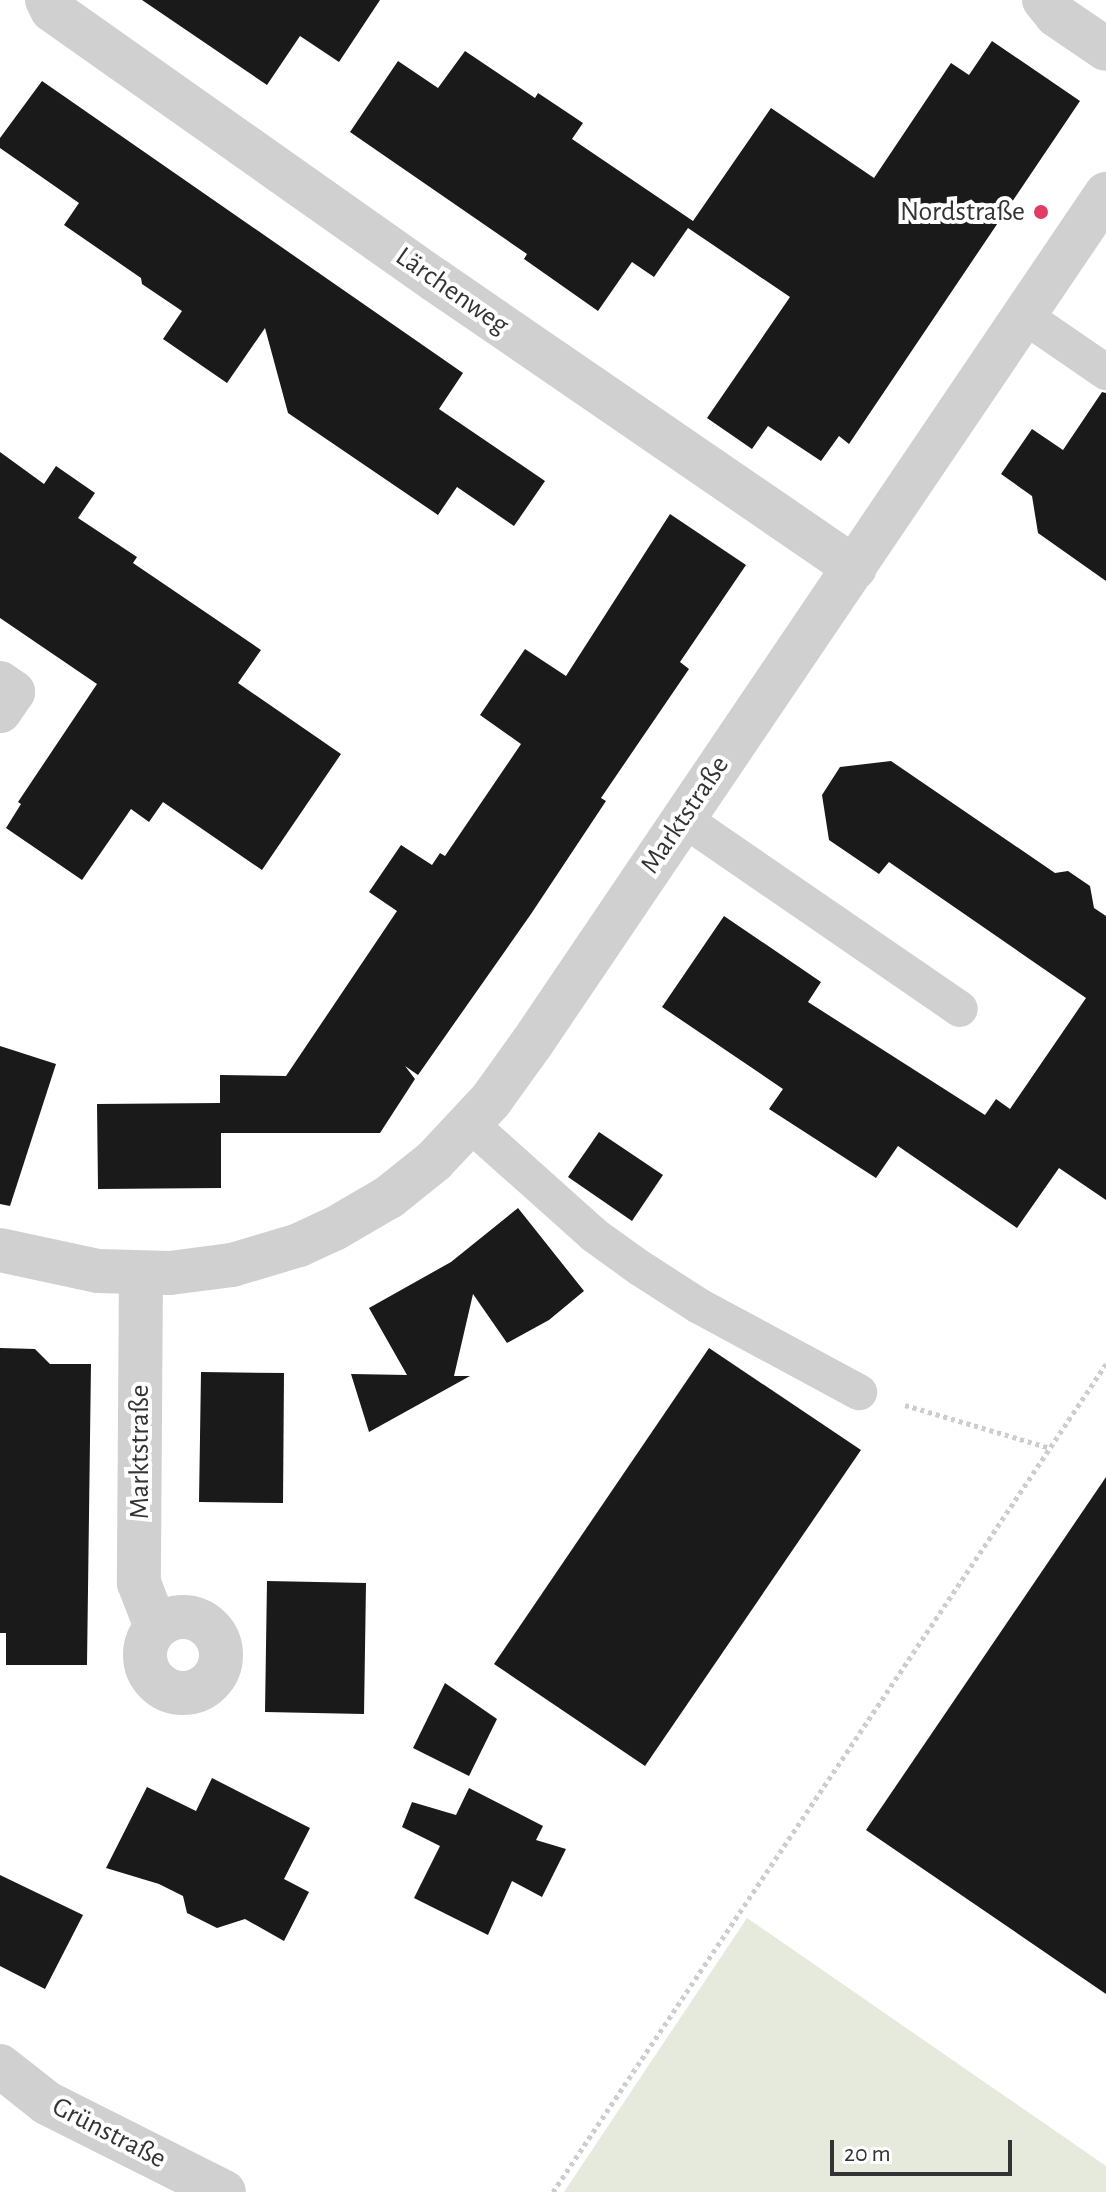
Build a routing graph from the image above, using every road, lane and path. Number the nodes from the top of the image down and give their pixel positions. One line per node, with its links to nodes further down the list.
1 (1044, 0): 3 (street)
2 (52, 3): 7 (street, Lärchenweg)
3 (1106, 49)
4 (1106, 194): 5 (street, Marktstraße)
5 (1023, 315): 6 (lane); 7 (street, Marktstraße)
6 (1106, 372)
7 (855, 568): 10 (street, Marktstraße)
8 (0, 683): 9 (street)
9 (0, 711)
10 (682, 818): 11 (lane); 12 (street, Marktstraße)
11 (960, 1009)
12 (470, 1124): 14 (street, Marktstraße); 16 (lane)
13 (0, 1250): 14 (street, Marktstraße)
14 (141, 1273): 18 (street, Marktstraße)
15 (1106, 1364): 17 (path)
16 (859, 1392): 17 (path)
17 (1050, 1448): 21 (path)
18 (156, 1627)
19 (0, 2066): 20 (street, Grünstraße)
20 (224, 2192)
21 (553, 2192)

